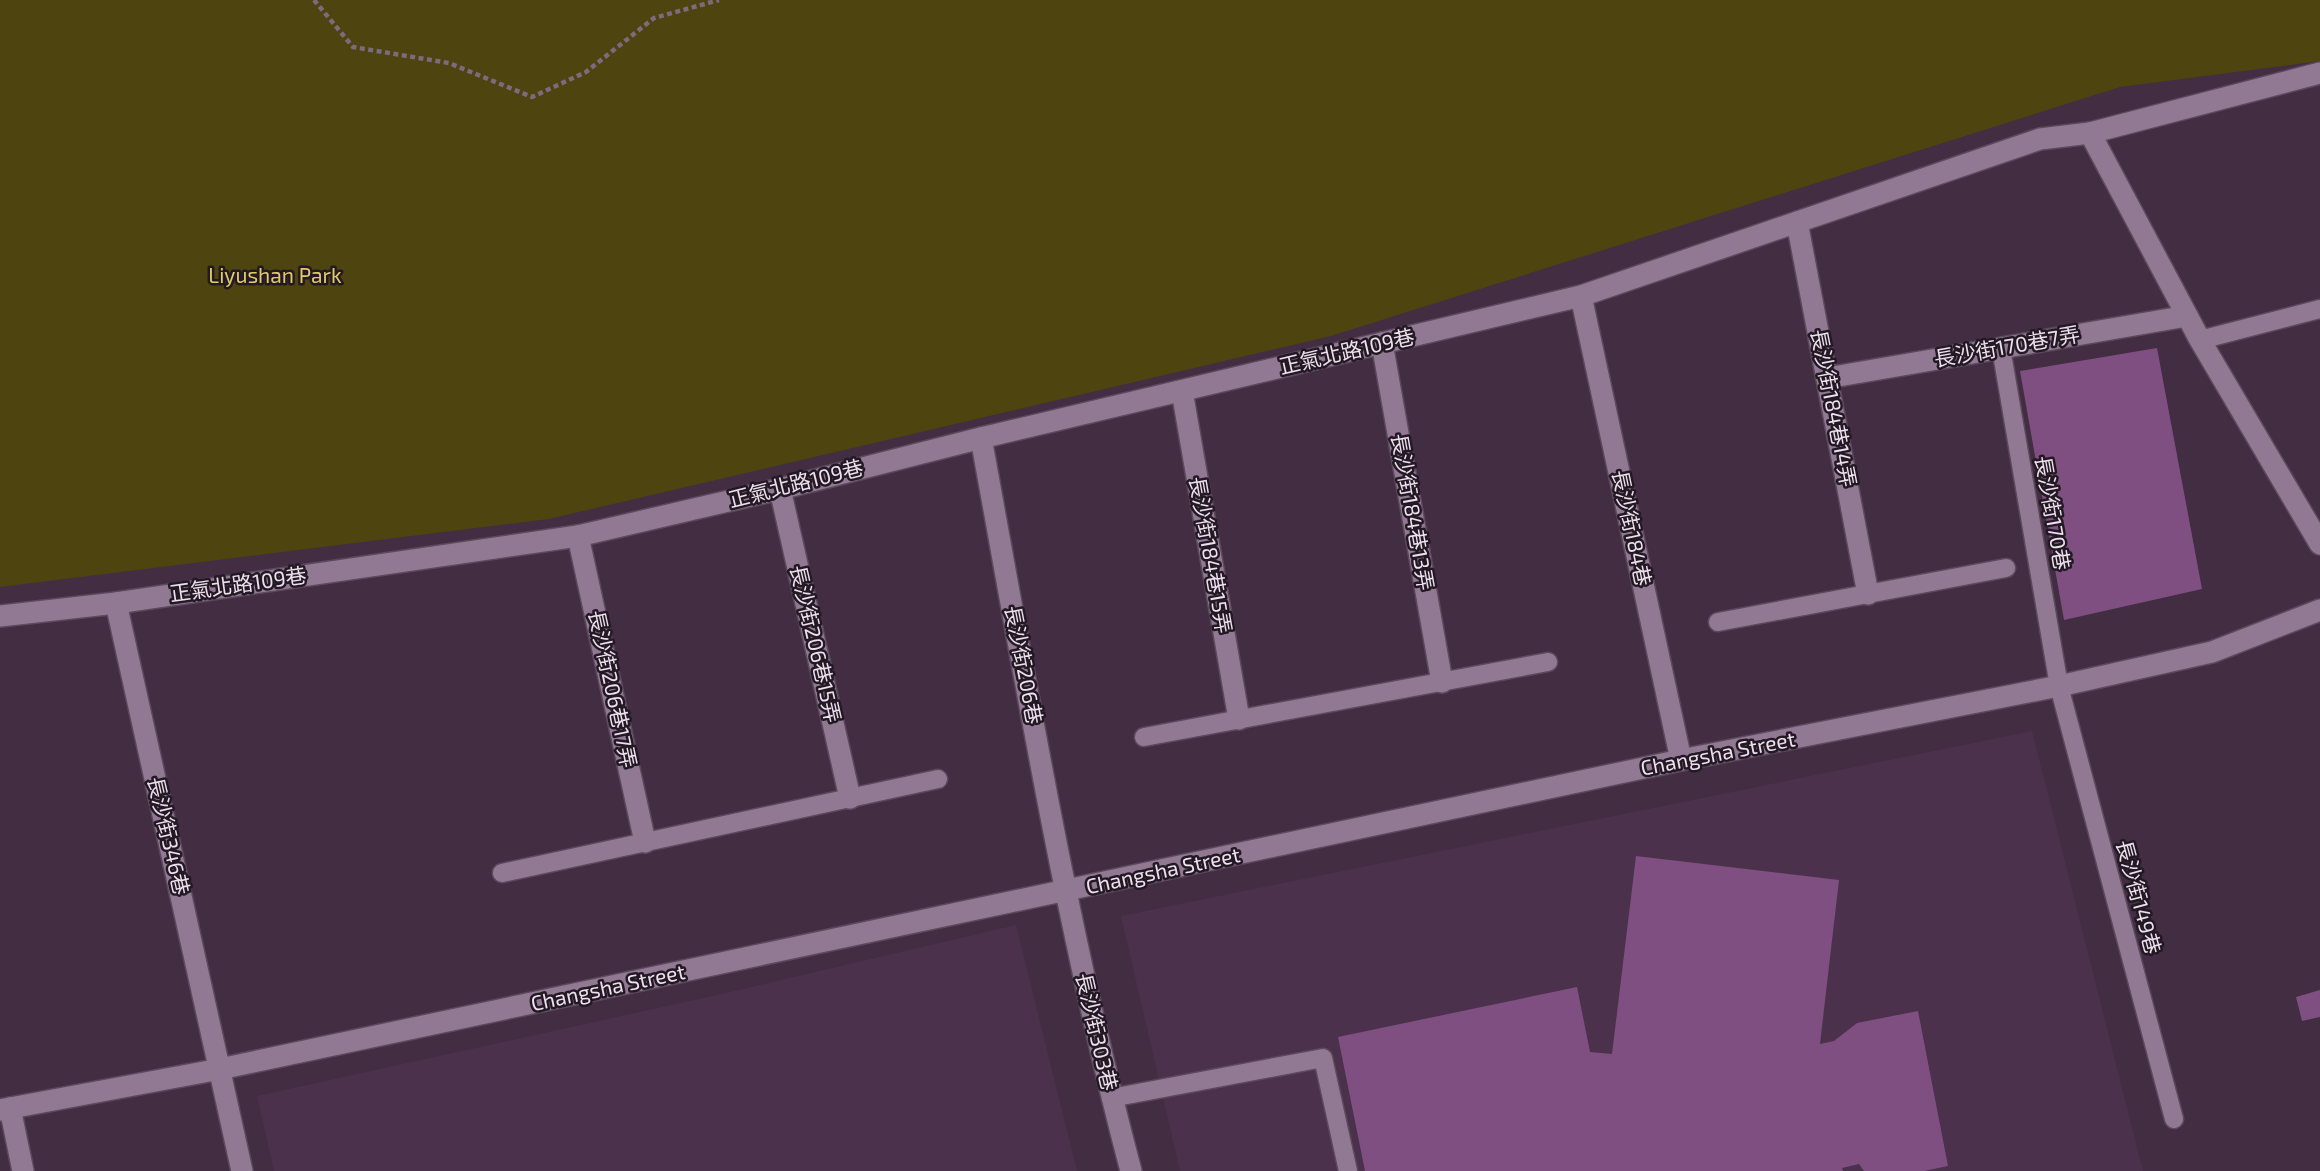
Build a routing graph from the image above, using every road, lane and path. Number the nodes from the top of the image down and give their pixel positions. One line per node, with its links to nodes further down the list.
1 (314, 0): 2 (path)
2 (719, 0)
3 (2320, 73): 4 (street, 正氣北路109巷)
4 (2091, 132): 5 (street, 正氣北路109巷); 8 (street)
5 (1797, 222): 6 (street, 正氣北路109巷); 12 (street, 長沙街184巷14弄)
6 (1581, 296): 10 (street, 正氣北路109巷); 29 (street, 長沙街184巷)
7 (2320, 309): 9 (lane)
8 (2187, 316): 9 (street); 11 (street, 長沙街170巷7弄)
9 (2200, 340): 17 (street)
10 (1382, 343): 13 (street, 正氣北路109巷); 25 (street, 長沙街184巷13弄)
11 (2001, 348): 12 (street, 長沙街170巷7弄); 26 (lane, 長沙街170巷)
12 (1827, 378): 19 (street, 長沙街184巷14弄)
13 (1182, 391): 14 (street, 正氣北路109巷); 27 (street, 長沙街184巷15弄)
14 (981, 438): 15 (street, 正氣北路109巷); 34 (street, 長沙街206巷)
15 (780, 489): 16 (street, 正氣北路109巷); 31 (street, 長沙街206巷15弄)
16 (578, 536): 20 (street, 正氣北路109巷); 32 (street, 長沙街206巷17弄)
17 (2320, 544)
18 (2006, 568): 19 (lane)
19 (1868, 594): 23 (lane)
20 (117, 603): 22 (street, 正氣北路109巷); 35 (street, 長沙街346巷)
21 (2320, 610): 26 (street, Changsha Street)
22 (0, 616)
23 (1718, 622)
24 (1548, 662): 25 (lane)
25 (1442, 682): 27 (lane)
26 (2059, 686): 29 (street, Changsha Street); 38 (lane, 長沙街149巷)
27 (1239, 719): 28 (lane)
28 (1144, 737)
29 (1681, 760): 34 (street, Changsha Street)
30 (939, 779): 31 (lane)
31 (850, 799): 32 (lane)
32 (645, 842): 33 (lane)
33 (502, 873)
34 (1065, 892): 35 (street, Changsha Street); 36 (street, 長沙街303巷)
35 (220, 1069): 37 (street, Changsha Street); 40 (street, 長沙街346巷)
36 (1111, 1098): 41 (street, 長沙街303巷); 42 (lane)
37 (5, 1109): 39 (street)
38 (2174, 1119)
39 (23, 1171)
40 (242, 1171)
41 (1130, 1171)
42 (1348, 1171)

